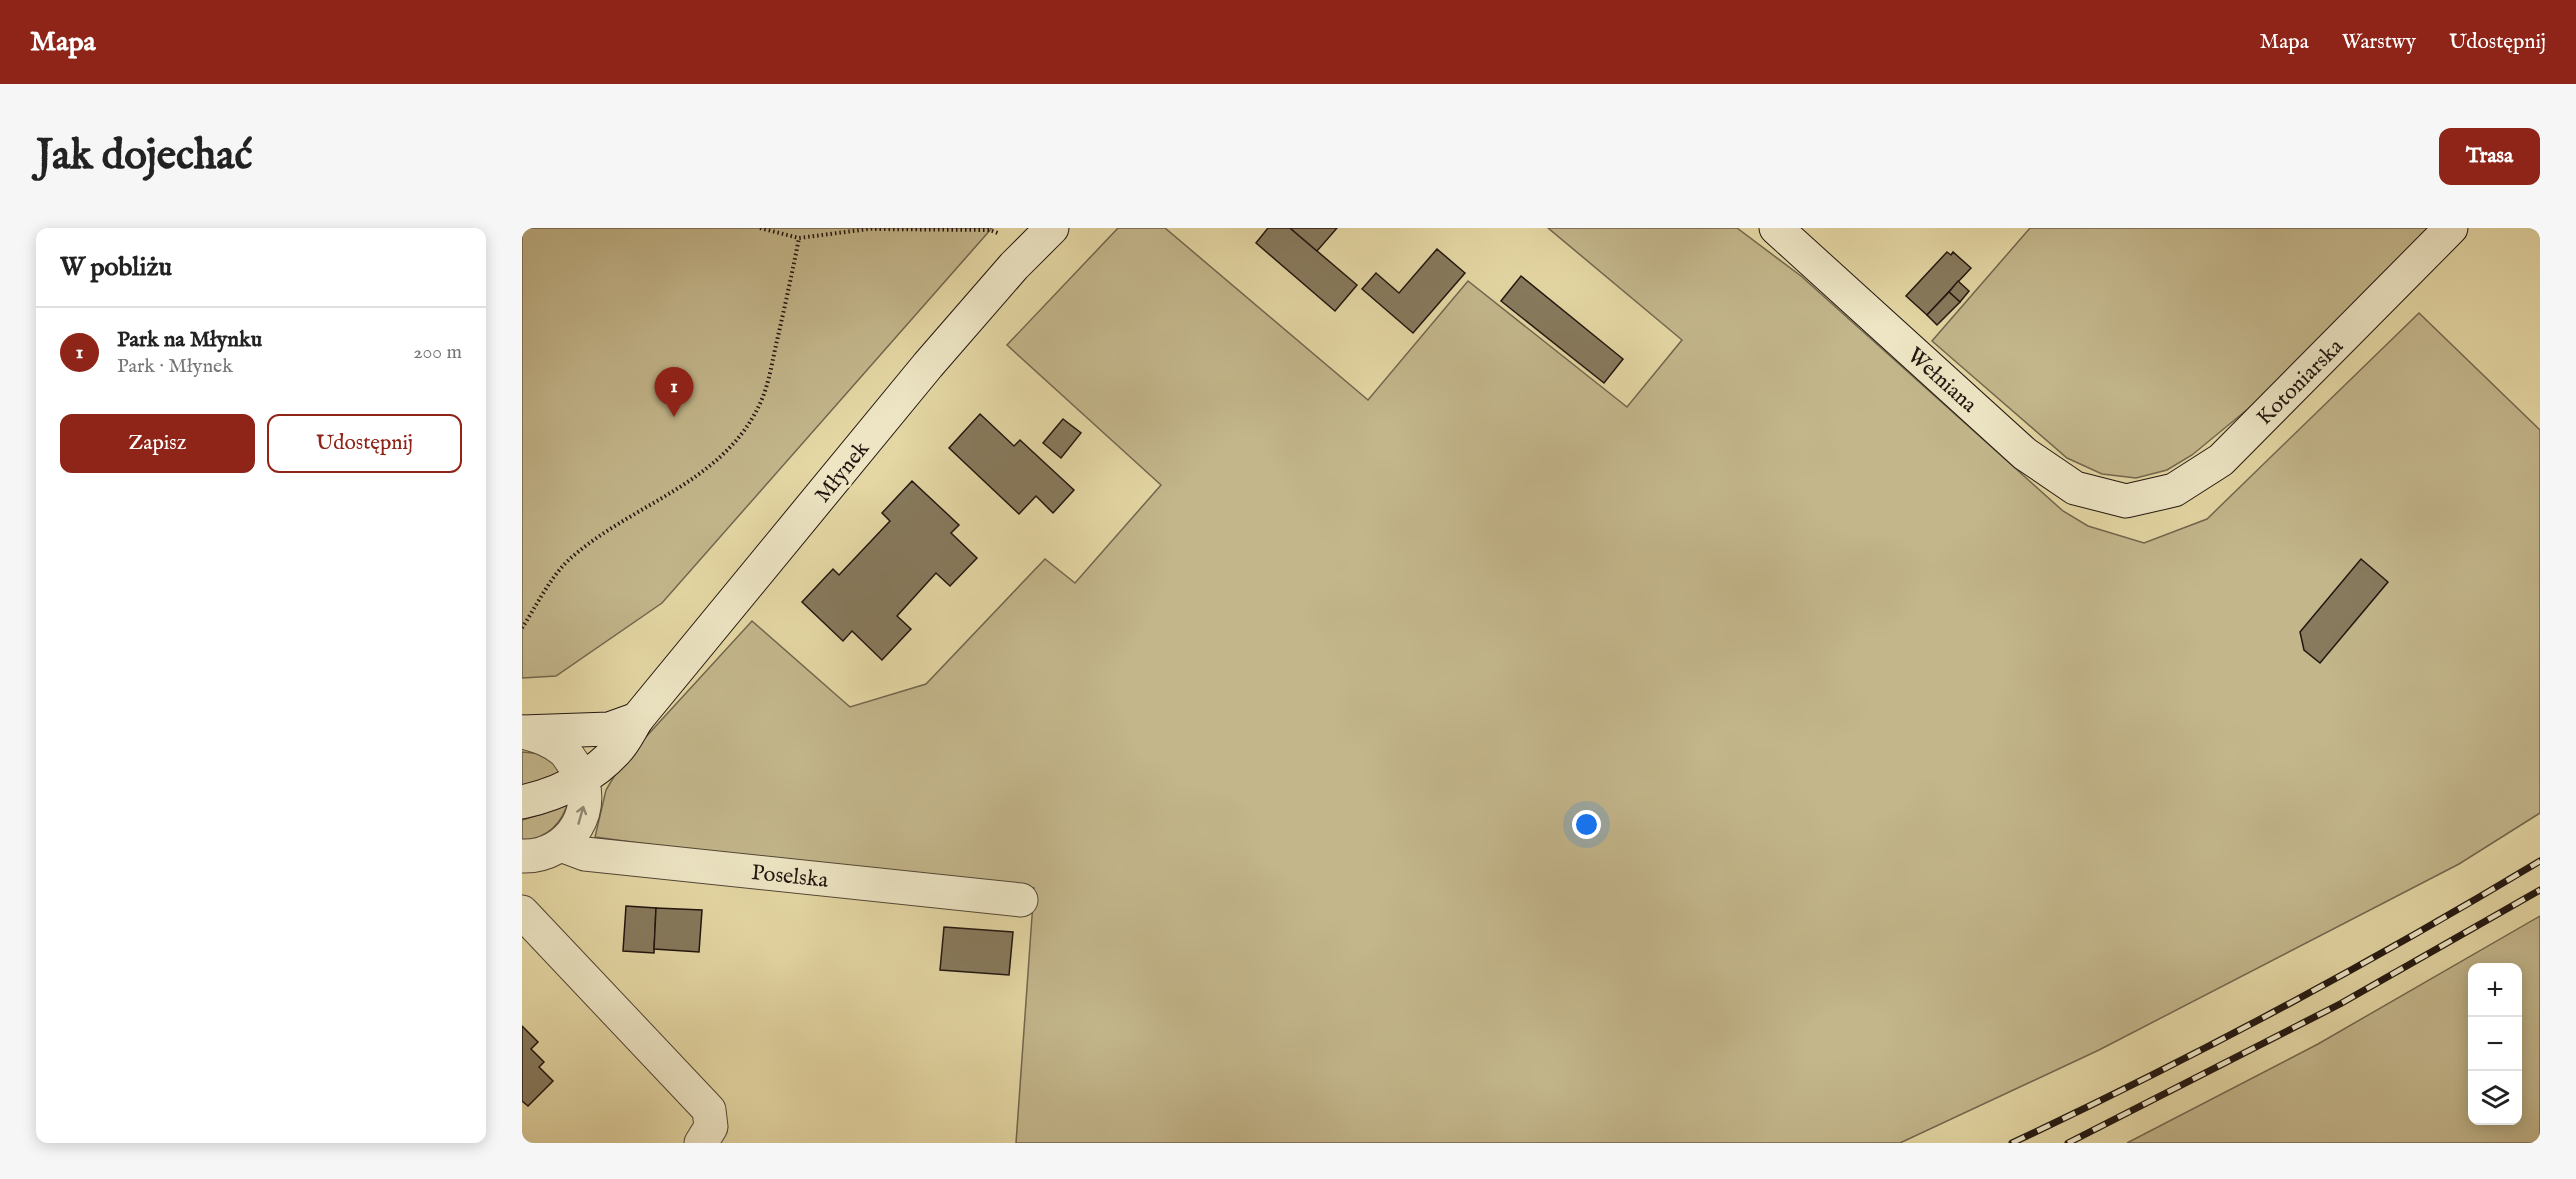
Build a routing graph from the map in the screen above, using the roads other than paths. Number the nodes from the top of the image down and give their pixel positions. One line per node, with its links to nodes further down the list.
1 (1776, 228): 4 (street, Wełniana)
2 (2451, 228): 4 (street, Kotoniarska)
3 (1042, 238): 5 (street, Młynek)
4 (2126, 501)
5 (637, 719): 6 (street); 7 (street, Młynek)
6 (522, 732): 7 (street)
7 (583, 779): 8 (street, Młynek); 9 (street, one-way to 7)
8 (522, 802)
9 (561, 845): 10 (street); 11 (street, Poselska)
10 (522, 856)
11 (1021, 900)
12 (522, 912): 13 (street)
13 (701, 1143)

